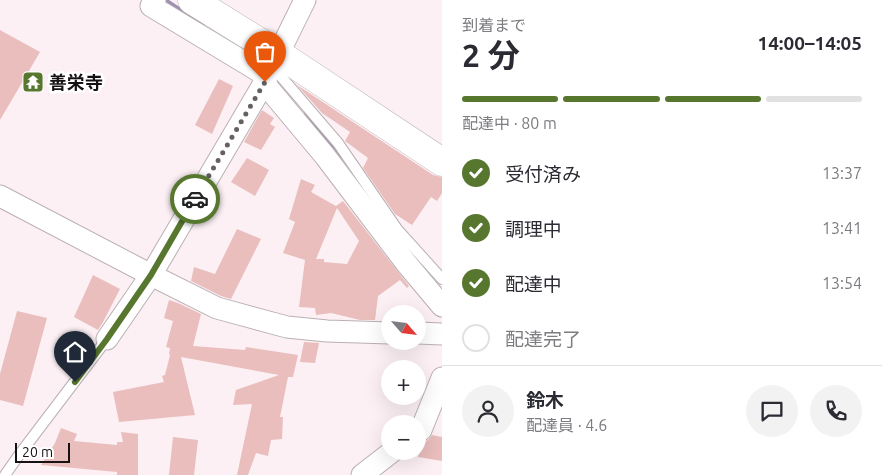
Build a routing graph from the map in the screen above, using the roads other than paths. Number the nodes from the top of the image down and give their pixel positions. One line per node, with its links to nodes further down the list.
1 (155, 0): 4 (street)
2 (192, 0): 4 (main road)
3 (305, 0): 4 (street)
4 (270, 70): 5 (main road); 7 (street); 8 (lane); 9 (street)
5 (442, 162)
6 (0, 196): 7 (street)
7 (151, 275): 10 (street); 13 (street)
8 (442, 279)
9 (442, 306)
10 (381, 333)
11 (426, 333): 12 (street)
12 (442, 334)
13 (107, 339): 17 (lane)
14 (442, 378): 15 (street)
15 (426, 416)
16 (381, 460): 18 (street)
17 (5, 475)
18 (362, 475)

